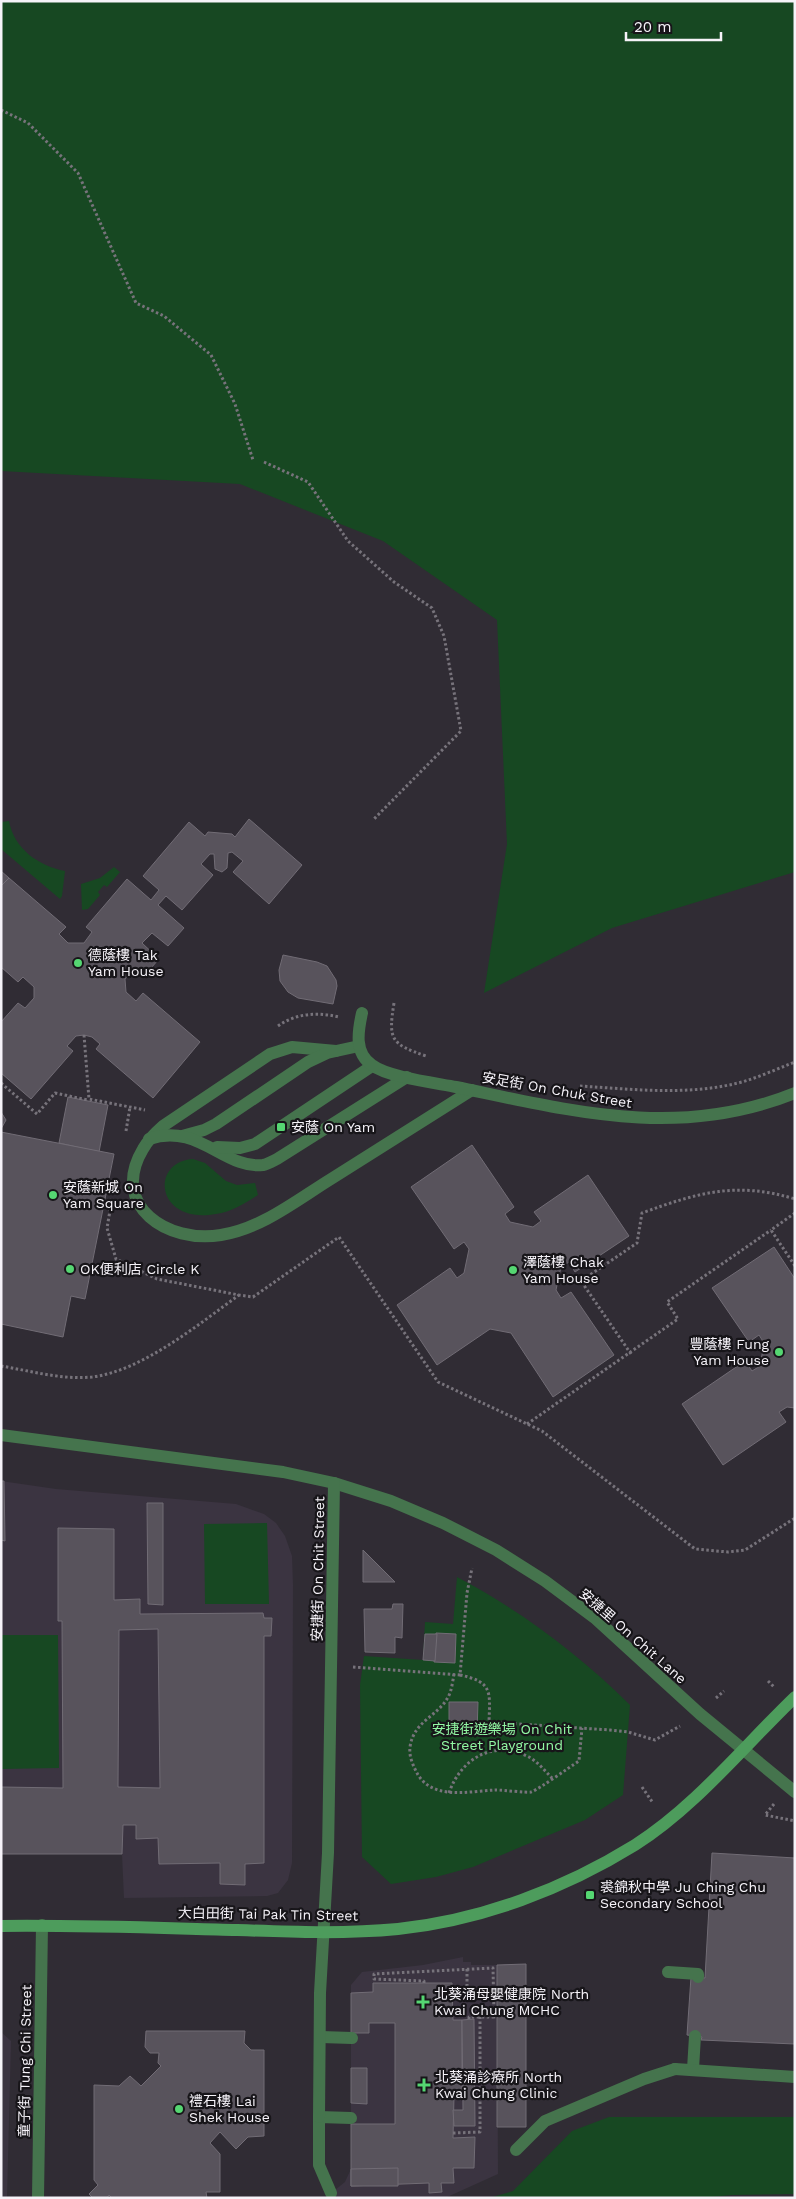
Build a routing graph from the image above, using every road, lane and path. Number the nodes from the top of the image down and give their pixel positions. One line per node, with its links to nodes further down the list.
1 (1, 110): 2 (path)
2 (253, 460)
3 (264, 462): 4 (path)
4 (374, 819)
5 (394, 1003): 8 (path)
6 (361, 1017): 7 (path); 8 (path); 10 (street)
7 (274, 1028)
8 (390, 1028): 12 (path)
9 (84, 1036): 20 (path)
10 (359, 1046): 11 (street); 14 (street)
11 (336, 1051): 24 (street); 25 (street)
12 (436, 1058)
13 (795, 1062): 17 (path)
14 (372, 1066): 15 (street, 安足街 On Chuk Street); 26 (street)
15 (407, 1077): 18 (street, 安足街 On Chuk Street); 26 (street)
16 (1, 1083): 20 (path)
17 (577, 1086)
18 (472, 1090): 19 (street, 安足街 On Chuk Street); 25 (street)
19 (795, 1093)
20 (89, 1100): 21 (path)
21 (130, 1108): 22 (path); 23 (path)
22 (151, 1110)
23 (125, 1135)
24 (177, 1136): 25 (street); 26 (street)
25 (149, 1139)
26 (204, 1144)
27 (114, 1191): 32 (path)
28 (795, 1199): 33 (path)
29 (795, 1213): 30 (path)
30 (771, 1230): 31 (path); 33 (path)
31 (795, 1266)
32 (239, 1295): 34 (path); 35 (path)
33 (631, 1354): 35 (path)
34 (1, 1366)
35 (528, 1424): 38 (path)
36 (1, 1435): 37 (street, 安捷街 On Chit Street)
37 (334, 1483): 46 (street, 安捷里 On Chit Lane); 54 (street, 安捷街 On Chit Street)
38 (795, 1518)
39 (472, 1568): 42 (path)
40 (352, 1667): 41 (path)
41 (454, 1674): 42 (path); 49 (path)
42 (460, 1675): 44 (path)
43 (795, 1697): 46 (street, 大白田街 Tai Pak Tin Street)
44 (582, 1728): 45 (path); 47 (path)
45 (655, 1740)
46 (742, 1748): 48 (street); 54 (street, 大白田街 Tai Pak Tin Street)
47 (552, 1778): 49 (path); 49 (path)
48 (795, 1792)
49 (449, 1793)
50 (765, 1815): 51 (path)
51 (795, 1821)
52 (1, 1926): 53 (street, 大白田街 Tai Pak Tin Street)
53 (42, 1926): 54 (street, 大白田街 Tai Pak Tin Street); 72 (street, 童子街 Tung Chi Street)
54 (323, 1932): 63 (street, 安捷街 On Chit Street)
55 (467, 1969): 58 (path); 59 (path); 60 (path)
56 (668, 1972): 57 (street)
57 (698, 1977)
58 (424, 1983)
59 (467, 1994)
60 (480, 2017): 61 (path); 69 (path)
61 (469, 2019)
62 (695, 2036): 65 (street)
63 (320, 2037): 64 (street); 67 (street, 安捷街 On Chit Street)
64 (352, 2038)
65 (693, 2069): 66 (street); 70 (street)
66 (795, 2077)
67 (319, 2117): 68 (street); 71 (street, 安捷街 On Chit Street)
68 (351, 2118)
69 (453, 2133)
70 (516, 2150)
71 (331, 2193)
72 (38, 2198)

